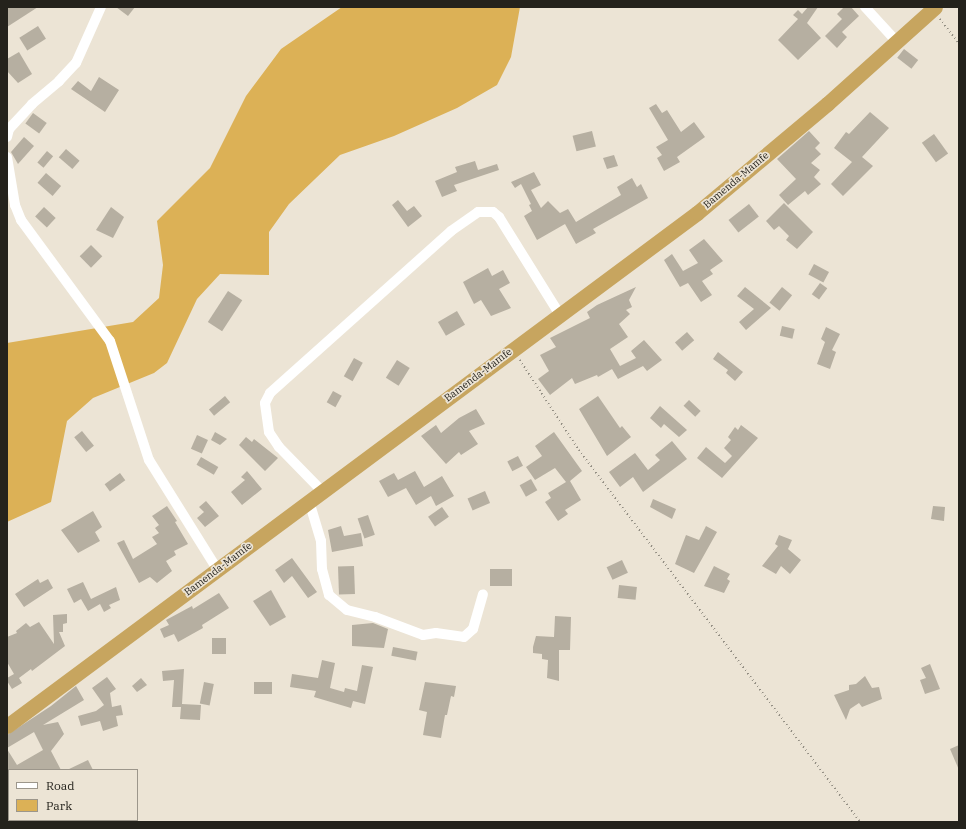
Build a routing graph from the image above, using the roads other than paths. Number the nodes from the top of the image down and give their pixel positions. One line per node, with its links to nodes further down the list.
1 (101, 7): 5 (street)
2 (865, 7): 4 (street)
3 (933, 8): 4 (highway, Bamenda-Mamfe)
4 (896, 41): 8 (highway, Bamenda-Mamfe)
5 (7, 137)
6 (7, 157): 7 (street)
7 (11, 207): 11 (street)
8 (560, 315): 9 (highway, Bamenda-Mamfe); 9 (street)
9 (322, 491): 10 (highway, Bamenda-Mamfe)
10 (309, 501): 11 (highway, Bamenda-Mamfe); 12 (street)
11 (217, 569): 13 (highway, Bamenda-Mamfe)
12 (483, 594)
13 (7, 726)

